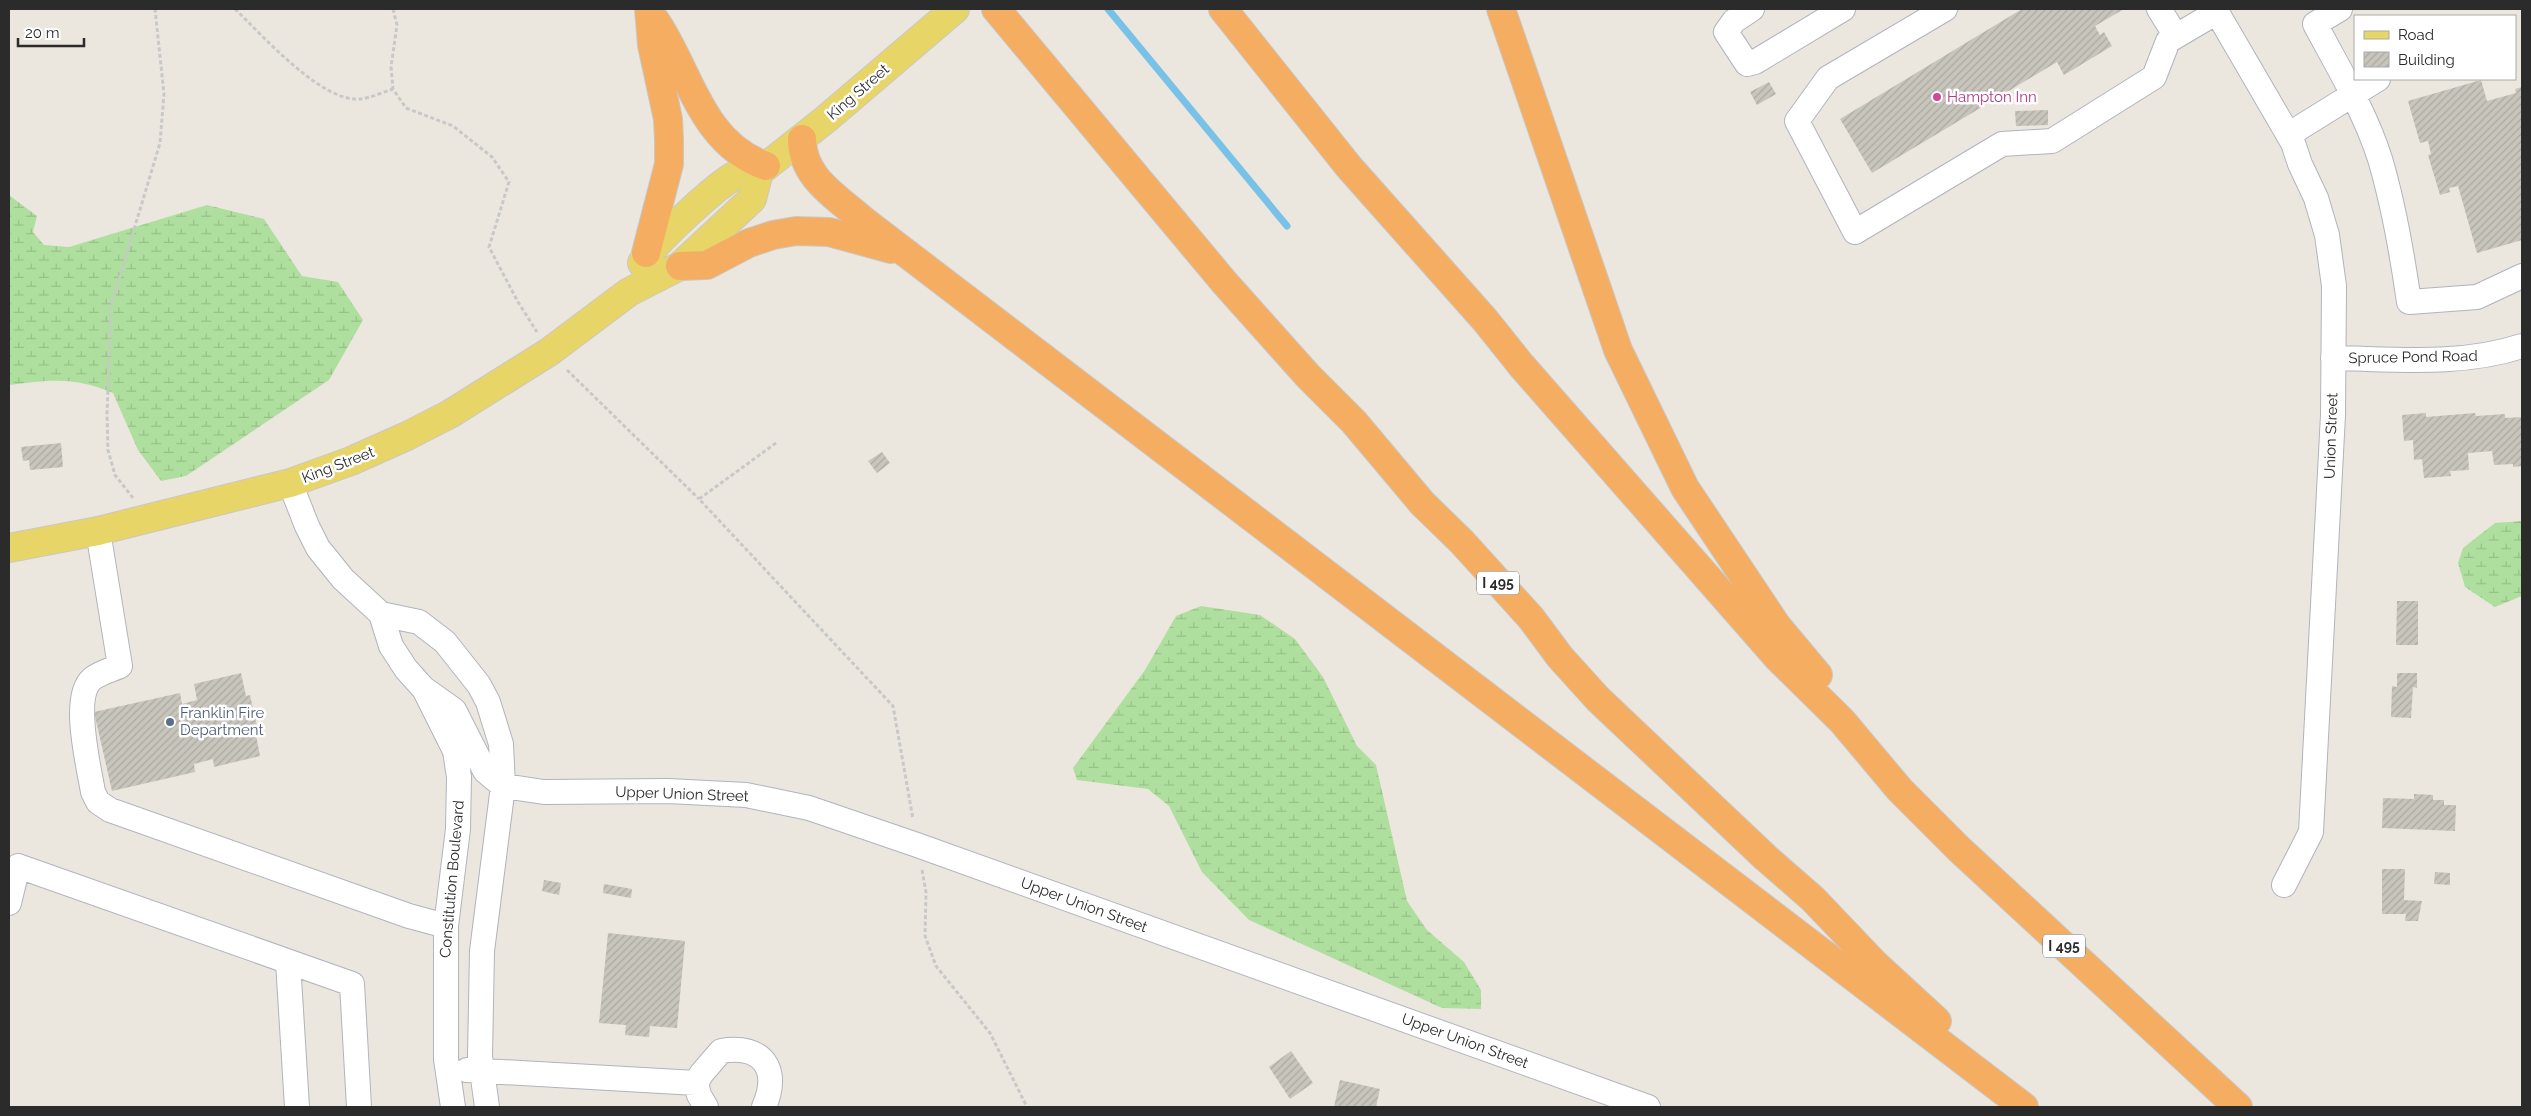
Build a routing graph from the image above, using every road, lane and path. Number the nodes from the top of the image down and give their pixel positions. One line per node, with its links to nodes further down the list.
1 (155, 9): 33 (path)
2 (235, 9): 17 (path)
3 (394, 9): 17 (path)
4 (956, 9): 20 (main road, King Street)
5 (1223, 9): 40 (highway, I 495)
6 (1501, 9): 40 (highway)
7 (1752, 9): 8 (street)
8 (1843, 9)
9 (1946, 9): 15 (street)
10 (2159, 9): 15 (street)
11 (2340, 9): 18 (street)
12 (649, 11): 21 (highway); 22 (highway)
13 (2216, 11): 15 (street); 19 (street, Union Street)
14 (1001, 15): 57 (highway, I 495)
15 (2176, 36)
16 (2376, 80): 18 (street)
17 (393, 89): 28 (path)
18 (2353, 94): 19 (street); 25 (street)
19 (2288, 135): 29 (street, Union Street)
20 (802, 138): 21 (main road, King Street); 23 (highway)
21 (763, 169): 22 (main road, King Street); 24 (main road, King Street)
22 (646, 253): 26 (main road, King Street)
23 (907, 254): 24 (highway); 56 (highway)
24 (680, 266): 26 (main road, King Street)
25 (2522, 276)
26 (629, 292): 28 (main road, King Street)
27 (2522, 346): 29 (street, Spruce Pond Road)
28 (549, 352): 31 (main road, King Street); 32 (path)
29 (2333, 358): 41 (street, Union Street)
30 (776, 443): 32 (path)
31 (290, 483): 33 (main road, King Street); 36 (street)
32 (699, 499): 39 (path)
33 (149, 519): 34 (main road, King Street)
34 (98, 531): 35 (main road, King Street); 43 (street)
35 (9, 548)
36 (380, 614): 37 (street); 38 (street)
37 (423, 688): 38 (street); 43 (street, Constitution Boulevard)
38 (503, 786): 39 (street, Upper Union Street); 45 (street)
39 (917, 845): 54 (path); 55 (street, Upper Union Street)
40 (1959, 849): 58 (highway, I 495)
41 (2284, 885)
42 (9, 903): 44 (street)
43 (446, 926): 46 (street, Constitution Boulevard)
44 (288, 962): 48 (street); 49 (street)
45 (481, 1070): 46 (street); 47 (street); 51 (street)
46 (448, 1071): 50 (street, Constitution Boulevard)
47 (696, 1083): 52 (street); 53 (street)
48 (296, 1107)
49 (359, 1107)
50 (453, 1107)
51 (488, 1107)
52 (706, 1107)
53 (764, 1107)
54 (1027, 1107)
55 (1648, 1107)
56 (2024, 1107)
57 (2030, 1107)
58 (2238, 1107)

